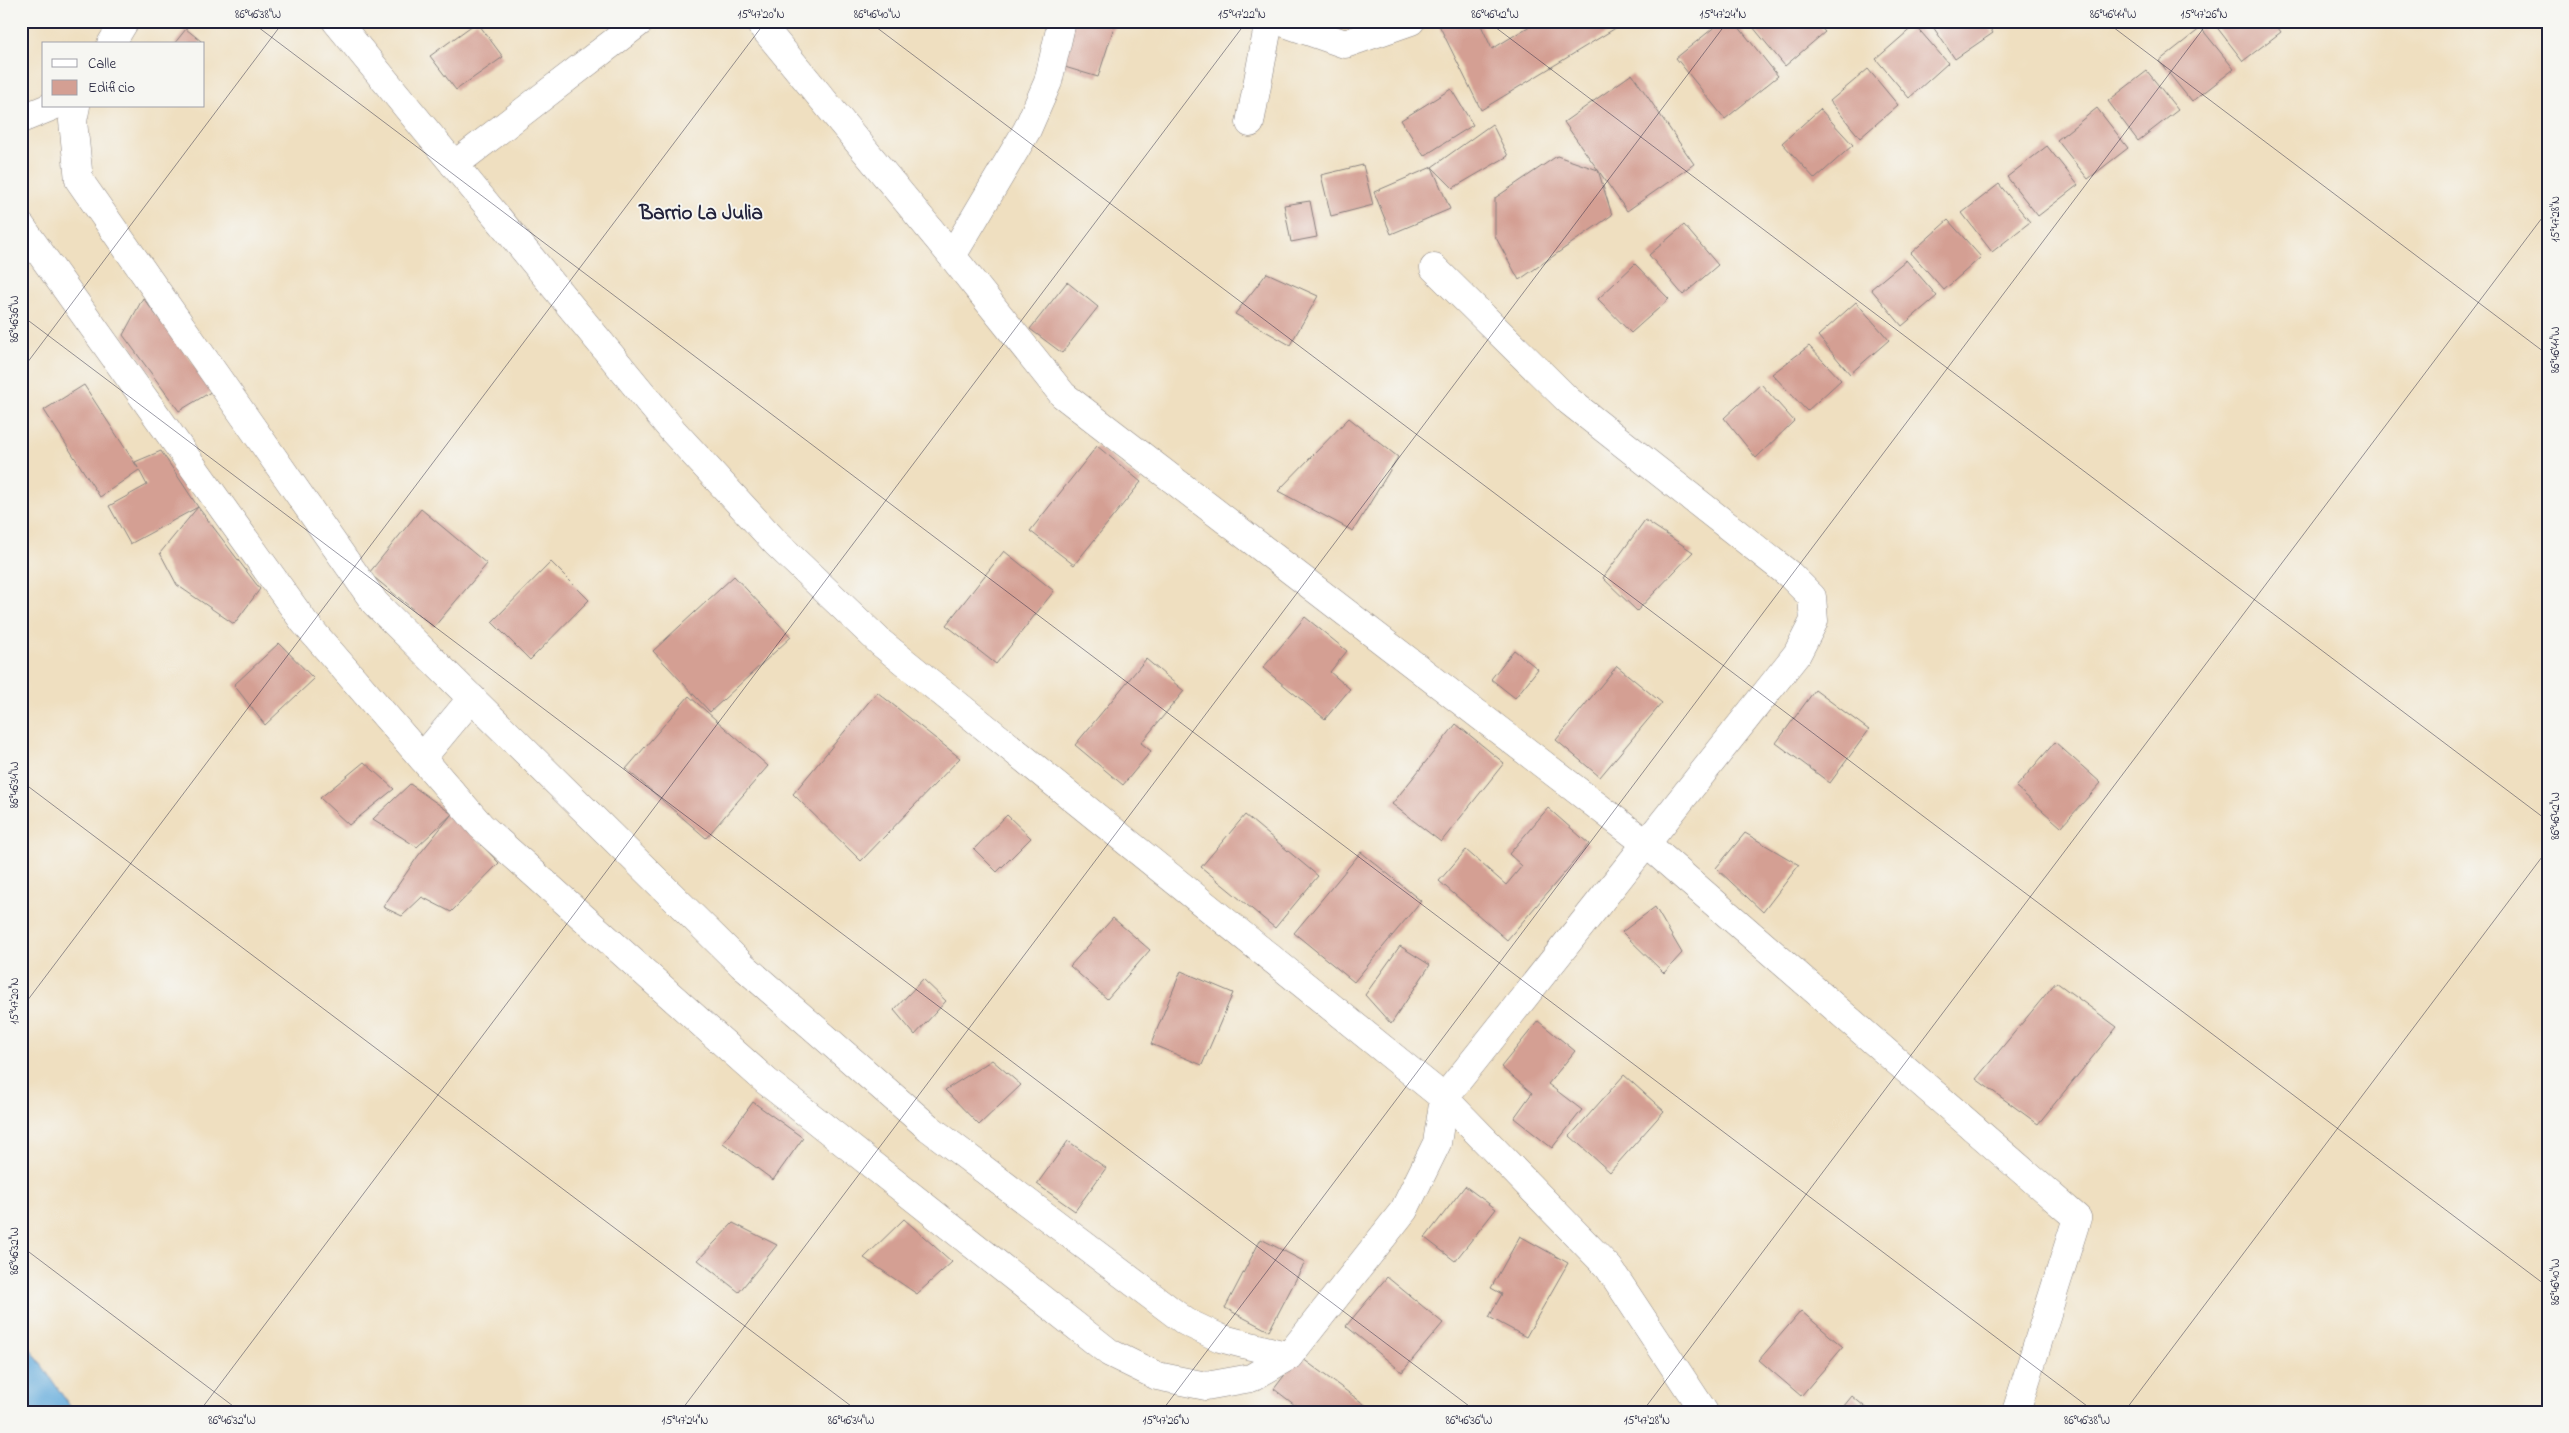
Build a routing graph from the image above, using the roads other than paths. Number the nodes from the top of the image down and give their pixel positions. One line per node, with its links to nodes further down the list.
1 (125, 21): 9 (street)
2 (336, 21): 14 (street)
3 (641, 21): 14 (street)
4 (758, 21): 16 (street)
5 (1062, 21): 16 (street)
6 (1269, 21): 13 (street)
7 (1279, 21): 8 (street)
8 (1411, 21)
9 (112, 42)
10 (48, 108): 12 (street)
11 (76, 108): 18 (street)
12 (21, 119)
13 (1250, 123)
14 (454, 165): 21 (street)
15 (21, 226): 19 (street)
16 (952, 256): 20 (street)
17 (1434, 268): 20 (street)
18 (472, 698): 19 (street); 22 (street)
19 (422, 758): 22 (street)
20 (1648, 845): 21 (street); 24 (street)
21 (1444, 1098): 22 (street); 23 (street)
22 (1289, 1356)
23 (1704, 1412)
24 (2016, 1412)

